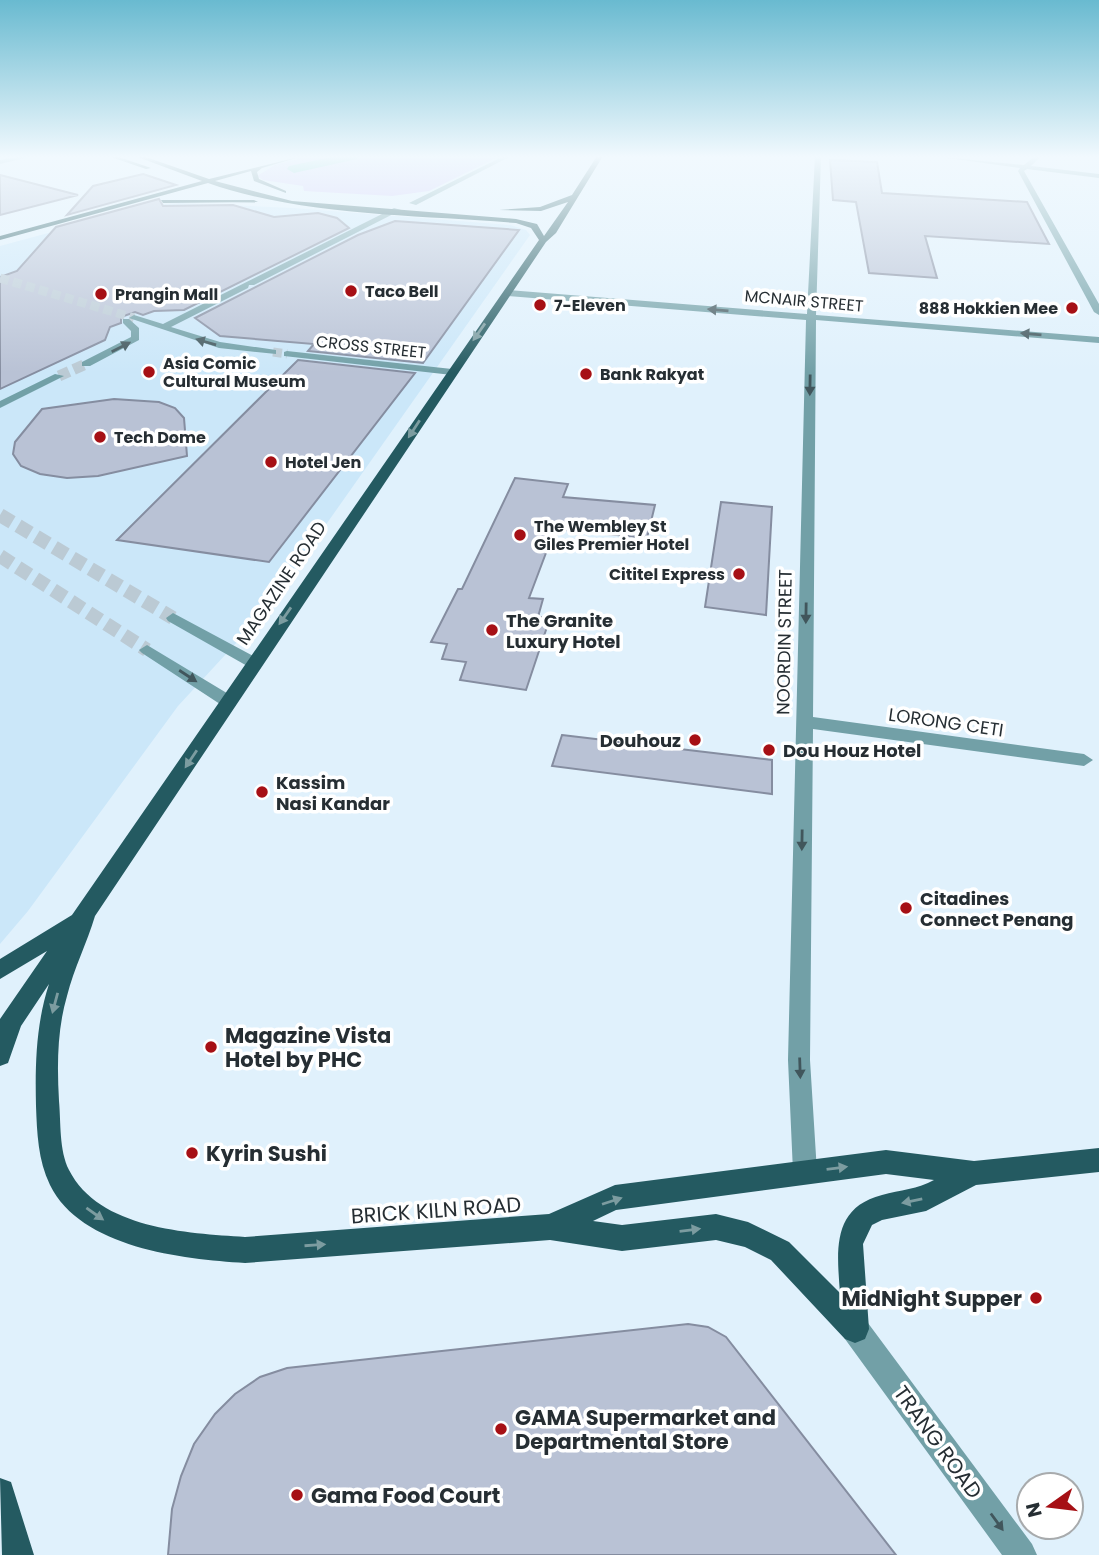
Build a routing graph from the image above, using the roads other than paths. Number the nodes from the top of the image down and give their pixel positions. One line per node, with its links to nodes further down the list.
1 (35, 229): 7 (main road)
2 (360, 229): 12 (street)
3 (536, 229): 8 (main road)
4 (555, 229): 8 (main road, MAGAZINE ROAD)
5 (815, 229): 11 (street, NOORDIN STREET)
6 (1053, 229): 10 (street)
7 (0, 238)
8 (543, 240): 9 (main road, MAGAZINE ROAD)
9 (507, 293): 11 (street, MCNAIR STREET, one-way to 9); 17 (main road, MAGAZINE ROAD, one-way to 17)
10 (1099, 312)
11 (811, 317): 13 (street, MCNAIR STREET, one-way to 11); 24 (street, NOORDIN STREET, one-way to 24)
12 (162, 328): 14 (street, one-way to 12); 16 (street, one-way to 12)
13 (1099, 340)
14 (273, 352)
15 (287, 354): 17 (street, CROSS STREET)
16 (86, 364)
17 (452, 372): 22 (main road, MAGAZINE ROAD, one-way to 22)
18 (59, 376): 19 (street)
19 (0, 405)
20 (173, 618): 22 (street)
21 (147, 650): 23 (street, one-way to 23)
22 (254, 663): 23 (main road, MAGAZINE ROAD)
23 (229, 702): 26 (main road, MAGAZINE ROAD, one-way to 26)
24 (804, 722): 25 (street, LORONG CETI); 32 (street, NOORDIN STREET, one-way to 32)
25 (1084, 760)
26 (85, 916): 27 (main road); 28 (main road, MAGAZINE ROAD); 34 (main road, BRICK KILN ROAD, one-way to 34)
27 (0, 970)
28 (19, 1009): 29 (main road, MAGAZINE ROAD); 30 (main road)
29 (0, 1038)
30 (0, 1055)
31 (1097, 1163): 33 (main road, BRICK KILN ROAD)
32 (804, 1172): 33 (main road, BRICK KILN ROAD, one-way to 33); 34 (main road, BRICK KILN ROAD, one-way to 32)
33 (974, 1173): 35 (main road, one-way to 35)
34 (550, 1227): 35 (main road, one-way to 35)
35 (855, 1329): 38 (street, TRANG ROAD, one-way to 38)
36 (0, 1493): 37 (main road)
37 (18, 1555)
38 (1021, 1555)

